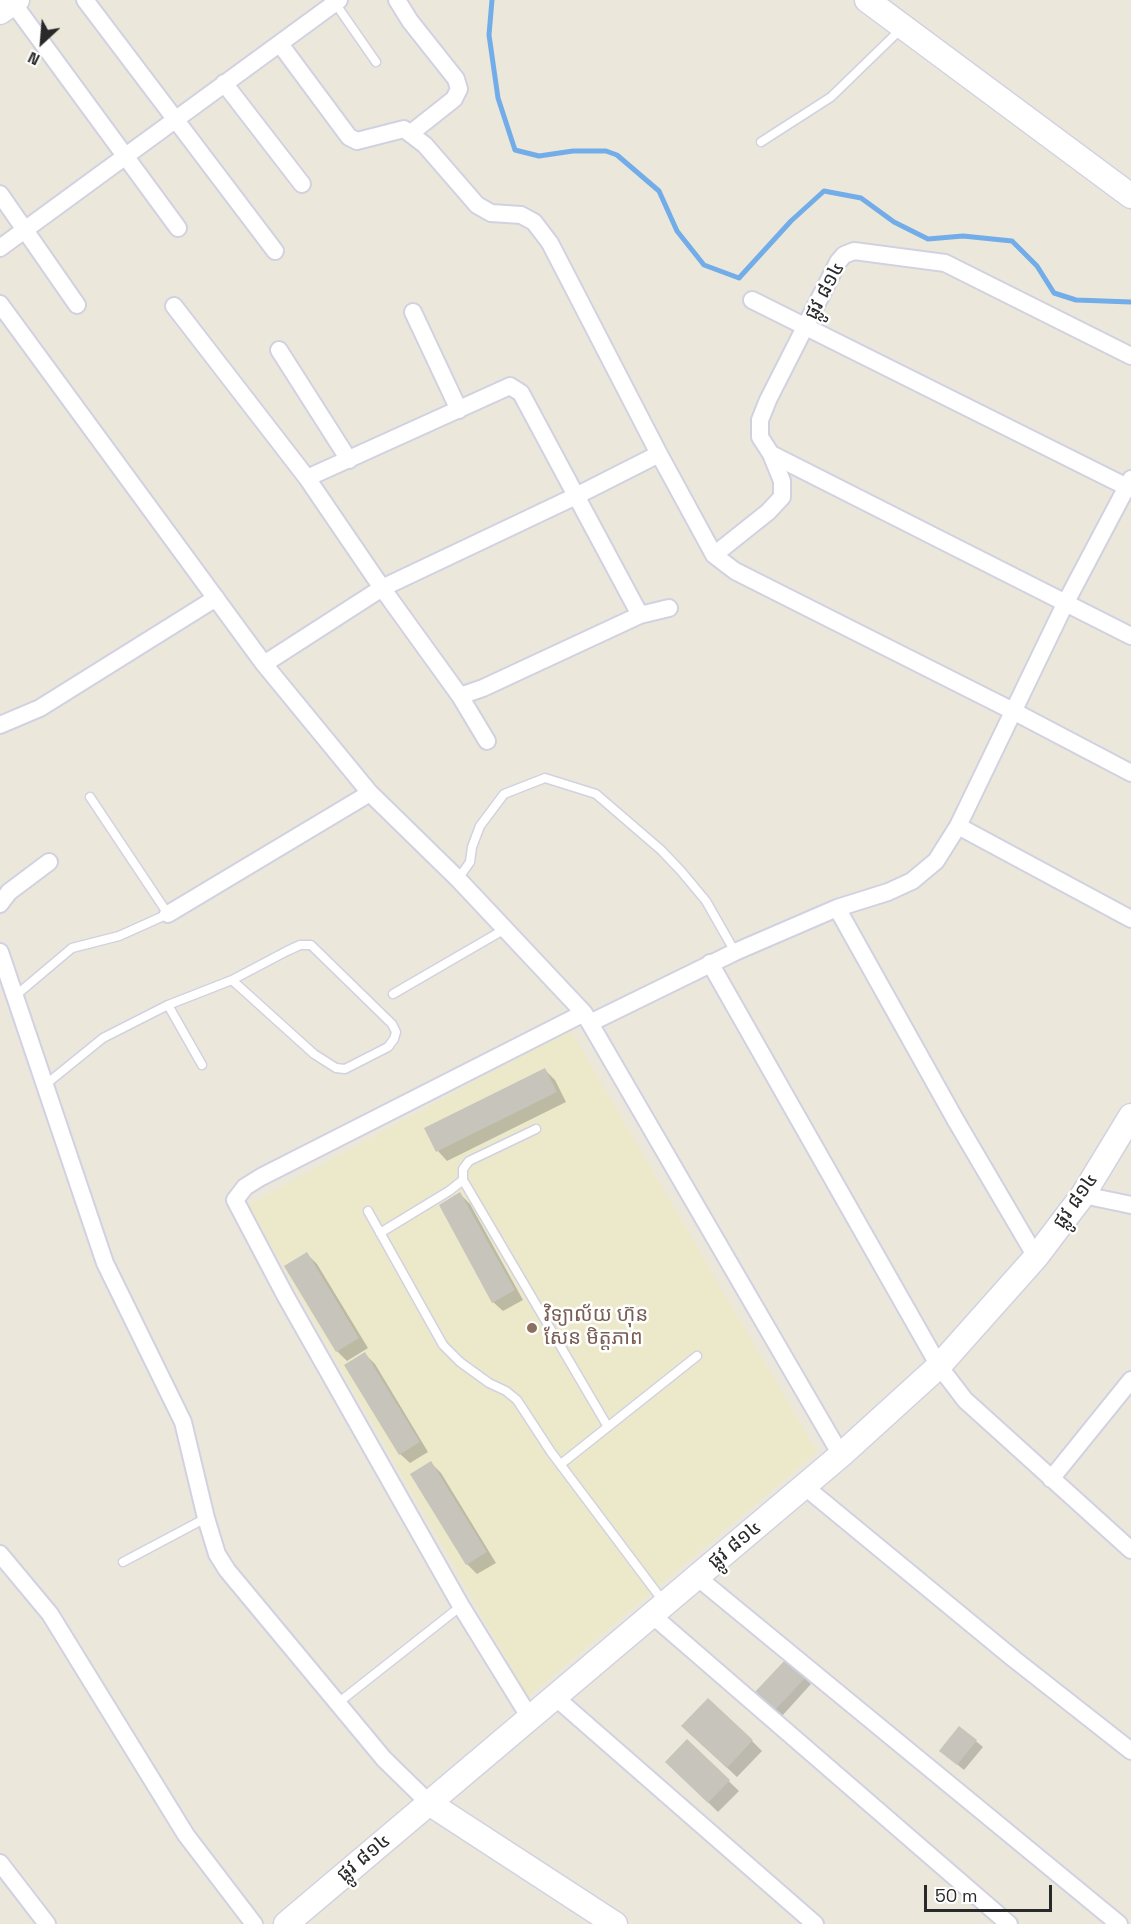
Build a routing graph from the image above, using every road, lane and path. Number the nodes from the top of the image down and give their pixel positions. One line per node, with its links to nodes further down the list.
1 (85, 0): 10 (street)
2 (397, 0): 11 (street)
3 (867, 0): 6 (street)
4 (337, 1): 7 (street); 8 (lane)
5 (10, 5): 13 (street)
6 (903, 27): 12 (lane); 16 (street)
7 (280, 44): 9 (street); 11 (street)
8 (376, 62)
9 (224, 83): 10 (street); 14 (street)
10 (175, 119): 13 (street); 20 (street)
11 (411, 133): 30 (street)
12 (761, 142)
13 (126, 155): 17 (street); 18 (street)
14 (302, 184)
15 (0, 194): 18 (street)
16 (1131, 196)
17 (178, 228)
18 (25, 229): 19 (street); 23 (street)
19 (0, 248)
20 (275, 250)
21 (752, 300): 26 (street)
22 (0, 304): 38 (street)
23 (77, 305)
24 (174, 306): 33 (street)
25 (413, 312): 29 (street)
26 (806, 328): 28 (street, ផ្លូវ ៨១៤); 31 (street, ផ្លូវ ៨១៤); 34 (street)
27 (279, 350): 32 (street)
28 (1131, 356)
29 (459, 410): 32 (street); 35 (street)
30 (659, 454): 35 (street); 36 (street)
31 (771, 454): 36 (street, ផ្លូវ ៨១៤); 39 (street)
32 (349, 460): 33 (street)
33 (307, 478): 37 (street)
34 (1130, 485): 39 (street)
35 (576, 496): 37 (street); 41 (street)
36 (714, 555): 45 (street)
37 (382, 588): 43 (street); 44 (street)
38 (216, 598): 43 (street); 46 (street)
39 (1066, 602): 42 (street); 45 (street)
40 (669, 608): 41 (street)
41 (640, 615): 44 (street)
42 (1131, 636)
43 (264, 664): 49 (street)
44 (460, 696): 47 (street)
45 (1013, 711): 48 (street); 51 (street)
46 (0, 725)
47 (487, 741)
48 (1131, 773)
49 (370, 793): 53 (street); 56 (street)
50 (90, 797): 56 (lane)
51 (958, 826): 55 (street); 57 (street)
52 (49, 862): 54 (street)
53 (458, 879): 58 (street); 60 (lane)
54 (0, 904)
55 (837, 908): 60 (street); 76 (street)
56 (168, 914): 64 (lane)
57 (1131, 919)
58 (505, 929): 63 (lane); 66 (street)
59 (0, 952): 64 (street)
60 (735, 952): 61 (street)
61 (710, 963): 66 (street); 78 (street)
62 (232, 980): 62 (lane); 65 (lane)
63 (393, 994)
64 (15, 996): 68 (street)
65 (168, 1005): 67 (lane); 68 (lane)
66 (587, 1018): 81 (street); 90 (street)
67 (202, 1065)
68 (45, 1085): 85 (street)
69 (1131, 1116): 72 (street, ផ្លូវ ៨១៤)
70 (536, 1129): 71 (lane)
71 (462, 1180): 75 (lane); 80 (lane)
72 (1083, 1194): 73 (street); 76 (street, ផ្លូវ ៨១៤)
73 (1131, 1205)
74 (368, 1211): 75 (lane)
75 (380, 1233): 82 (lane)
76 (1036, 1257): 78 (street, ផ្លូវ ៨១៤)
77 (697, 1356): 80 (lane)
78 (939, 1366): 81 (street, ផ្លូវ ៨១៤); 83 (street)
79 (1131, 1380): 83 (street)
80 (608, 1427): 82 (lane)
81 (841, 1455): 84 (street, ផ្លូវ ៨១៤)
82 (561, 1464): 91 (lane)
83 (1051, 1479): 86 (street)
84 (804, 1486): 89 (street, ផ្លូវ ៨១៤); 95 (street)
85 (206, 1518): 88 (lane); 93 (street)
86 (1131, 1550)
87 (0, 1554): 99 (street)
88 (123, 1562)
89 (697, 1577): 91 (street, ផ្លូវ ៨១៤); 104 (street)
90 (461, 1606): 93 (lane); 94 (street)
91 (658, 1609): 92 (street, ផ្លូវ ៨១៤); 103 (street)
92 (555, 1697): 94 (street, ផ្លូវ ៨១៤); 102 (street)
93 (338, 1703): 96 (street)
94 (530, 1718): 96 (street, ផ្លូវ ៨១៤)
95 (1131, 1751)
96 (429, 1803): 100 (street, ផ្លូវ ៨១៤); 101 (street)
97 (0, 1863): 98 (street)
98 (46, 1924)
99 (254, 1924)
100 (286, 1924)
101 (615, 1924)
102 (815, 1924)
103 (1009, 1924)
104 (1119, 1924)

